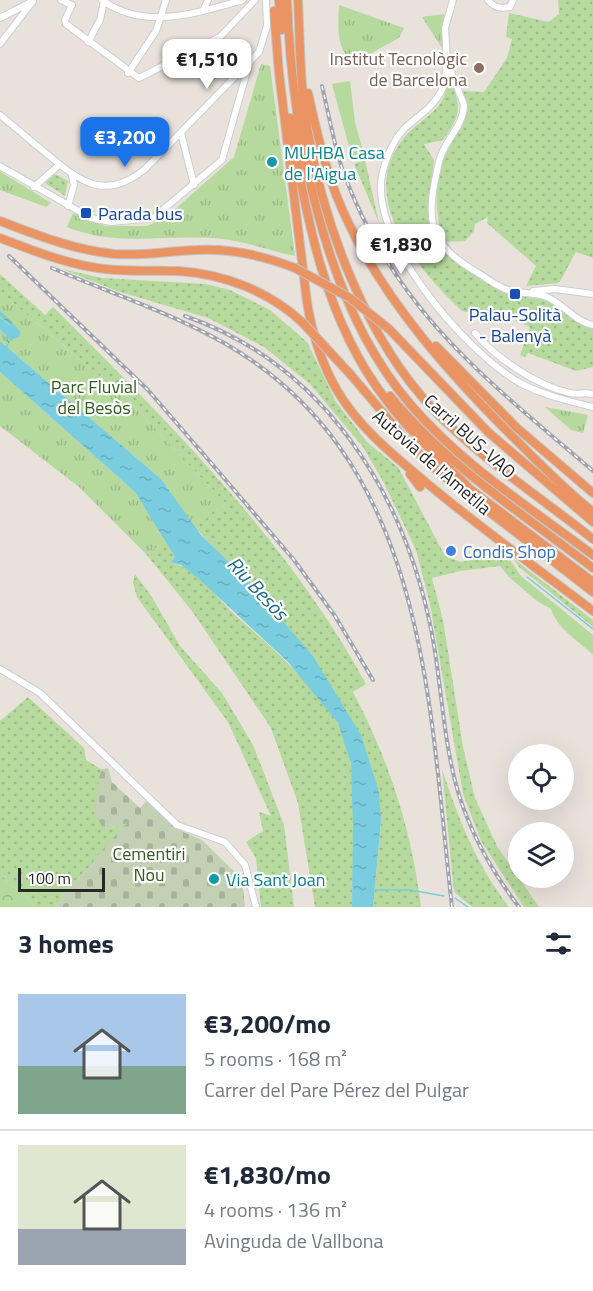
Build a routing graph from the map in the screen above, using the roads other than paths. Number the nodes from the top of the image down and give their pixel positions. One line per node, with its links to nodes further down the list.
1 (34, 0): 18 (street); 20 (street)
2 (61, 0): 21 (street)
3 (104, 0): 19 (street); 21 (street)
4 (166, 0): 19 (street)
5 (208, 0): 16 (street)
6 (243, 0): 16 (street)
7 (255, 0): 25 (street)
8 (266, 0): 26 (street)
9 (273, 0): 17 (highway)
10 (279, 0): 23 (highway)
11 (286, 0): 43 (highway, Carril BUS-VAO)
12 (298, 0): 27 (highway)
13 (453, 0): 24 (street)
14 (488, 0): 15 (street)
15 (513, 0)
16 (203, 11): 19 (street)
17 (274, 11): 23 (highway); 49 (highway, Autovia de l'Ametlla)
18 (3, 17): 20 (street)
19 (161, 17): 25 (street)
20 (13, 27): 22 (street)
21 (88, 42): 25 (street)
22 (0, 44)
23 (283, 57): 30 (highway)
24 (447, 61): 40 (street); 47 (street)
25 (131, 75)
26 (243, 75): 29 (street); 34 (street)
27 (303, 75): 42 (highway); 54 (highway)
28 (0, 115): 31 (street)
29 (180, 133): 33 (street); 34 (street)
30 (294, 143): 39 (highway); 43 (highway)
31 (59, 165): 33 (street); 35 (street)
32 (0, 166): 35 (street)
33 (72, 176): 36 (street)
34 (194, 185): 36 (street)
35 (34, 187): 36 (street)
36 (68, 206)
37 (0, 221): 50 (highway, bridge)
38 (0, 237): 48 (highway, bridge)
39 (322, 269): 53 (highway); 63 (highway)
40 (526, 292): 41 (street); 44 (street)
41 (593, 294)
42 (406, 314): 51 (highway); 55 (highway)
43 (355, 321): 62 (highway, Carril BUS-VAO)
44 (593, 325)
45 (475, 333): 46 (street)
46 (593, 394)
47 (593, 407)
48 (381, 409): 53 (highway); 65 (highway)
49 (399, 460): 52 (highway); 61 (highway, Autovia de l'Ametlla)
50 (535, 474): 51 (highway); 57 (highway)
51 (557, 484): 56 (highway)
52 (420, 487)
53 (469, 488): 64 (highway)
54 (532, 491): 58 (highway); 59 (highway)
55 (593, 493)
56 (593, 512)
57 (593, 522)
58 (593, 539)
59 (593, 546)
60 (495, 548): 61 (highway)
61 (511, 549): 66 (highway, Autovia de l'Ametlla)
62 (593, 555)
63 (593, 568)
64 (593, 582)
65 (593, 592)
66 (593, 611)
67 (0, 669): 68 (street)
68 (256, 907)

